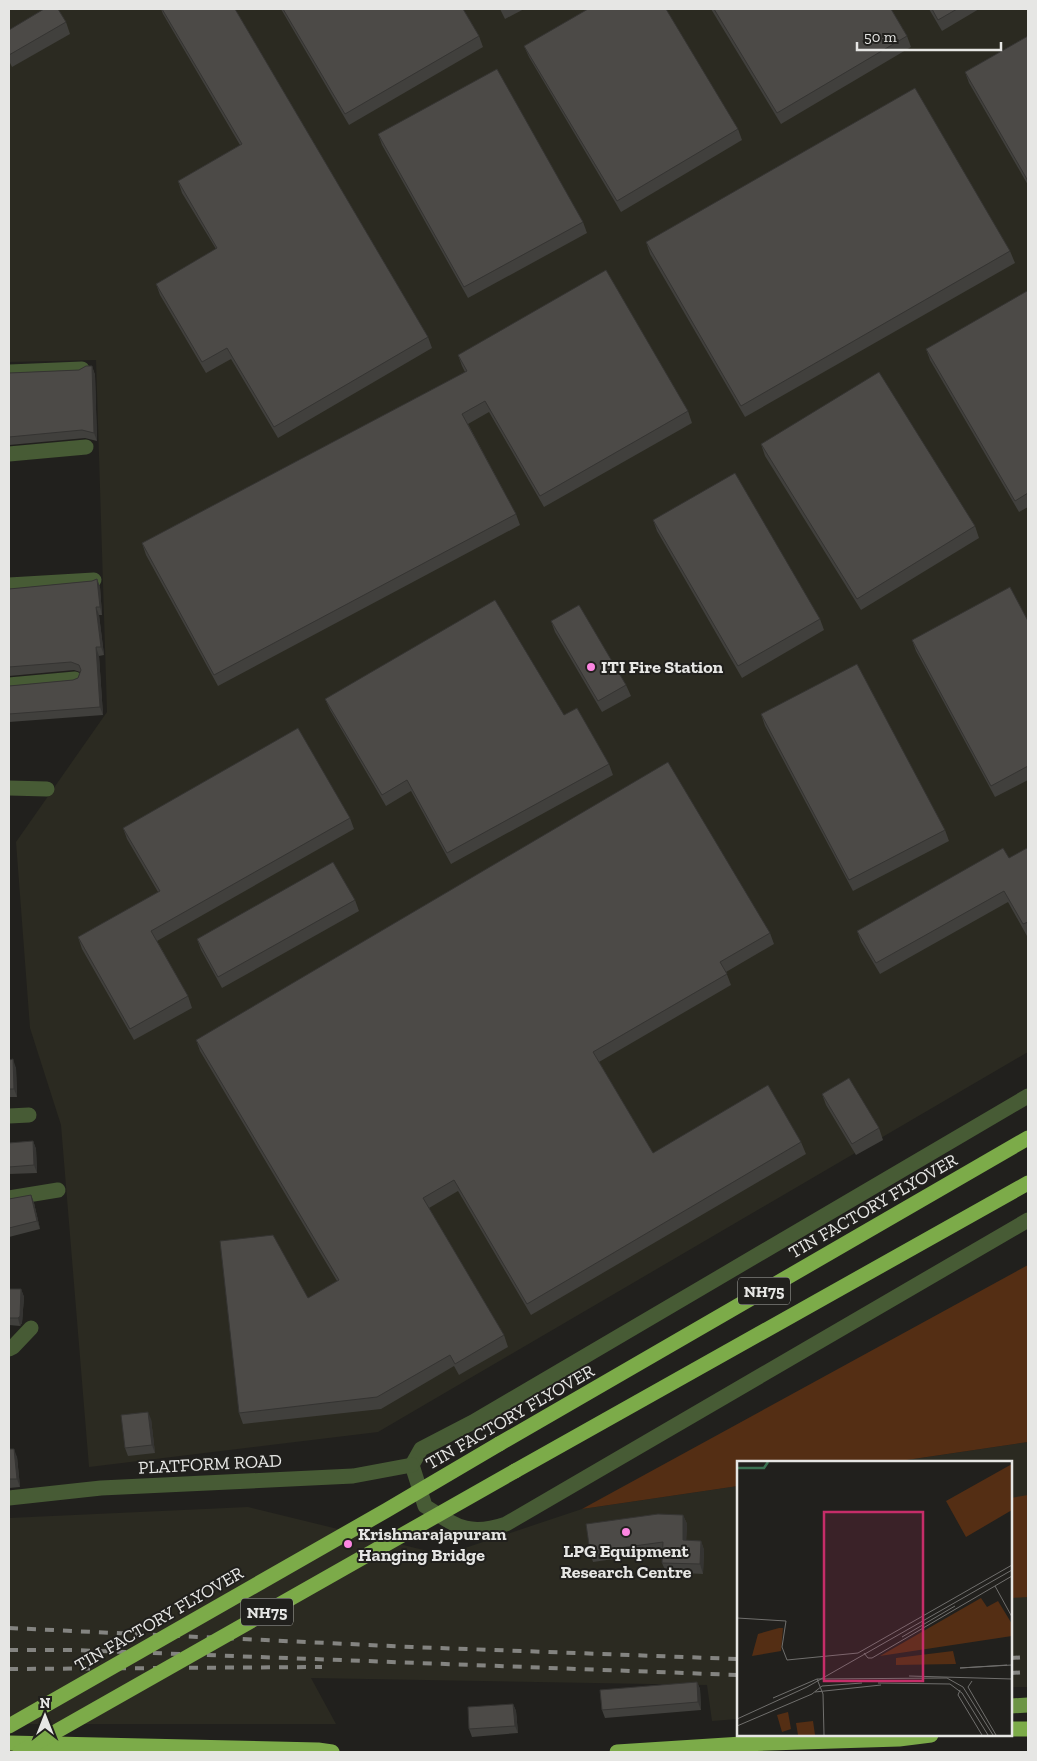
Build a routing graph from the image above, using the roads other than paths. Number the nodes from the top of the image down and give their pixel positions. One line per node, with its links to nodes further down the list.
1 (82, 369): 2 (street)
2 (9, 372)
3 (86, 447): 4 (street)
4 (9, 454)
5 (94, 580): 6 (street)
6 (9, 585)
7 (75, 679): 8 (street)
8 (9, 685)
9 (9, 788): 10 (street)
10 (47, 789)
11 (1028, 1096): 21 (street)
12 (30, 1115): 13 (street)
13 (9, 1116)
14 (1028, 1138): 25 (highway, TIN FACTORY FLYOVER / NH75, bridge)
15 (1028, 1183): 33 (highway, NH75, bridge)
16 (58, 1190): 17 (street)
17 (9, 1198)
18 (1028, 1220): 21 (street)
19 (31, 1328): 20 (street)
20 (9, 1349)
21 (412, 1465): 22 (street, PLATFORM ROAD)
22 (9, 1498)
23 (1028, 1705): 24 (main road)
24 (1012, 1706)
25 (9, 1726)
26 (1028, 1729): 27 (highway)
27 (1012, 1730)
28 (786, 1736): 31 (main road)
29 (923, 1736): 31 (highway)
30 (9, 1743): 32 (highway)
31 (742, 1744): 35 (highway)
32 (240, 1750): 34 (highway)
33 (20, 1752)
34 (332, 1752)
35 (617, 1752)

